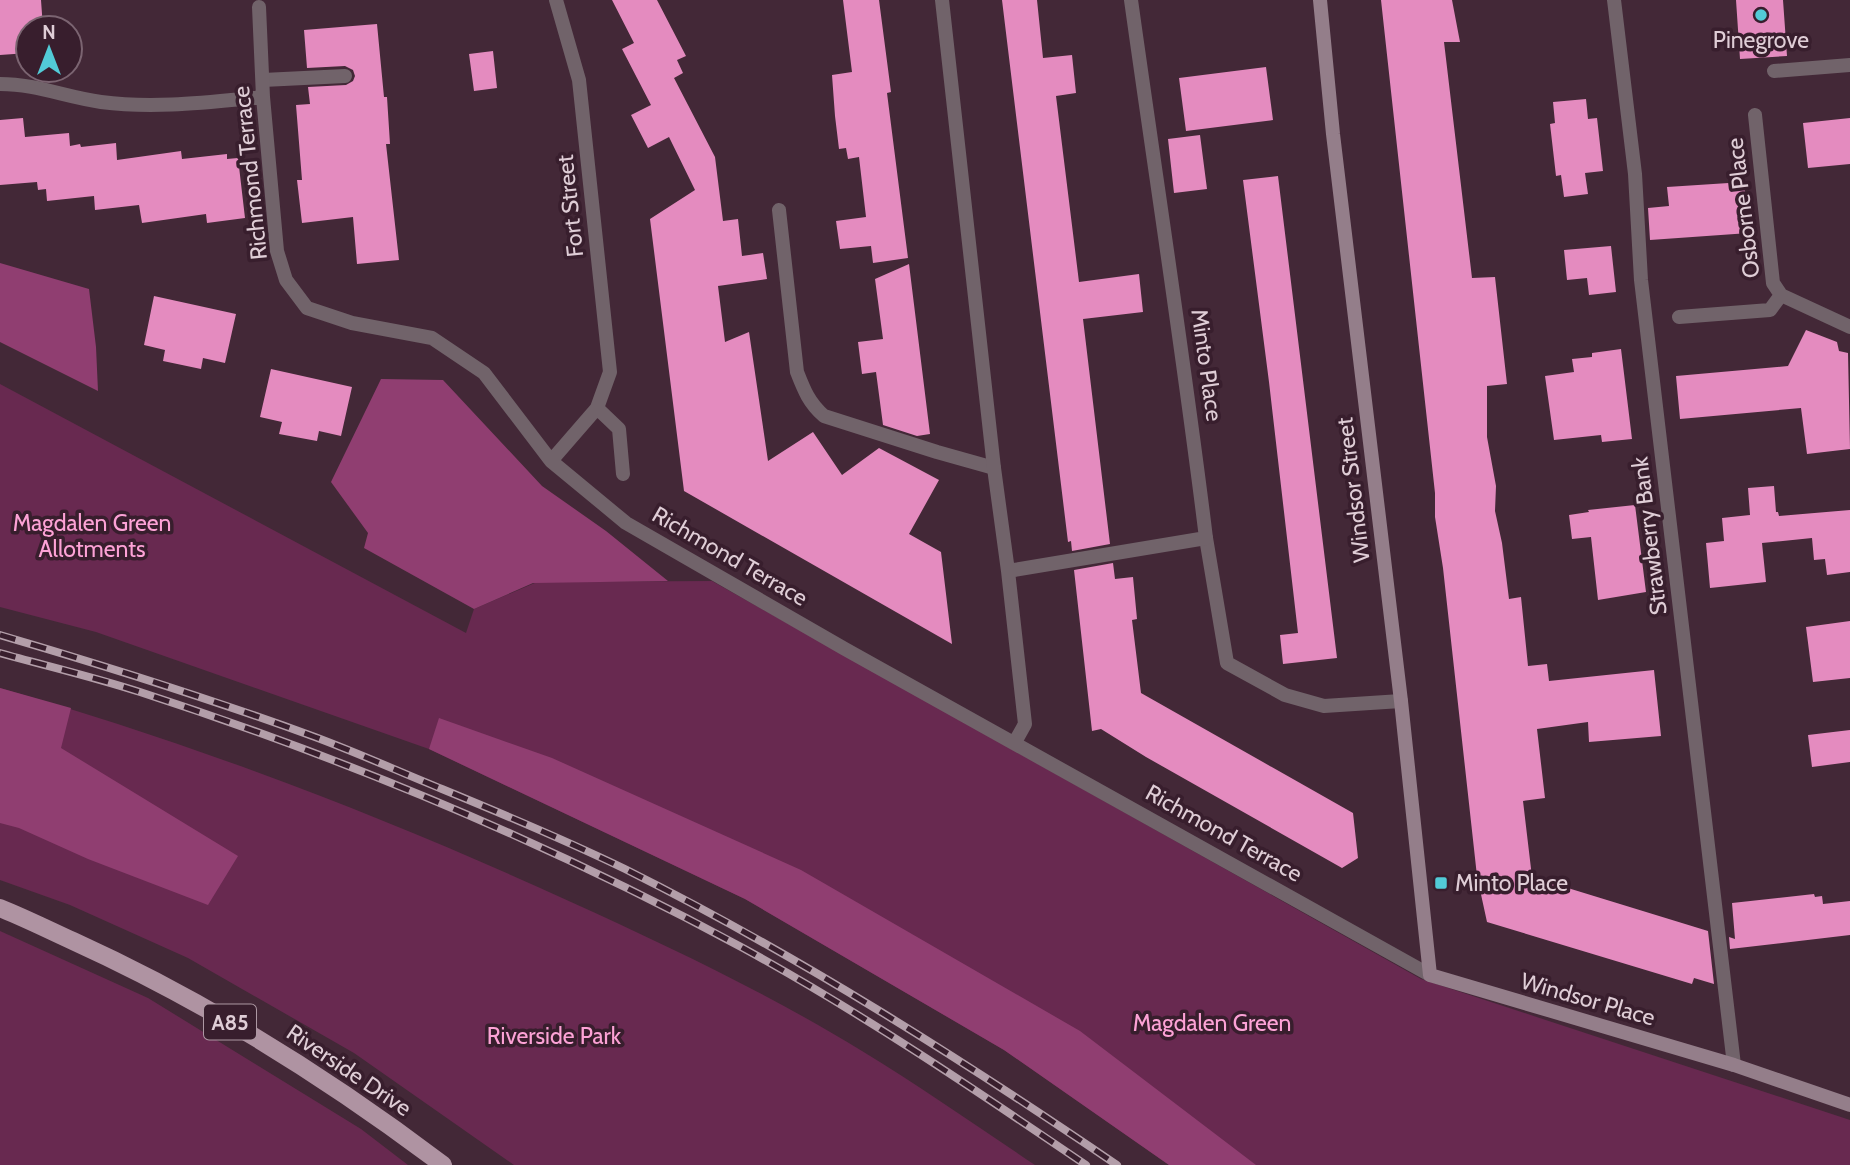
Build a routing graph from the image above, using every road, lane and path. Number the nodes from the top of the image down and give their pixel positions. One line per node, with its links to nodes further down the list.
1 (556, 0): 18 (street, Fort Street)
2 (942, 0): 20 (street)
3 (1131, 0): 22 (street, Minto Place)
4 (1320, 0): 24 (street, Windsor Street)
5 (1614, 0): 28 (street, Strawberry Bank)
6 (259, 7): 10 (street, Richmond Terrace)
7 (1850, 65): 8 (street)
8 (1774, 71)
9 (345, 76): 10 (street)
10 (263, 80): 12 (street, Richmond Terrace)
11 (0, 84): 12 (street)
12 (263, 97): 19 (street, Richmond Terrace)
13 (1755, 115): 15 (street, Osborne Place)
14 (779, 210): 20 (street)
15 (1781, 295): 16 (street, Osborne Place); 17 (street, Osborne Place)
16 (1679, 317)
17 (1850, 327)
18 (597, 408): 19 (street, Fort Street); 21 (street)
19 (551, 461): 25 (street, Richmond Terrace)
20 (994, 468): 23 (street)
21 (623, 474)
22 (1206, 538): 23 (street); 24 (street, Minto Place)
23 (1009, 571): 25 (street)
24 (1401, 701): 27 (street, Windsor Street)
25 (1015, 742): 27 (street, Richmond Terrace)
26 (0, 908): 30 (main road, Riverside Drive / A85)
27 (1430, 975): 28 (street, Windsor Place)
28 (1734, 1065): 29 (street, Windsor Place)
29 (1850, 1105)
30 (443, 1165)

